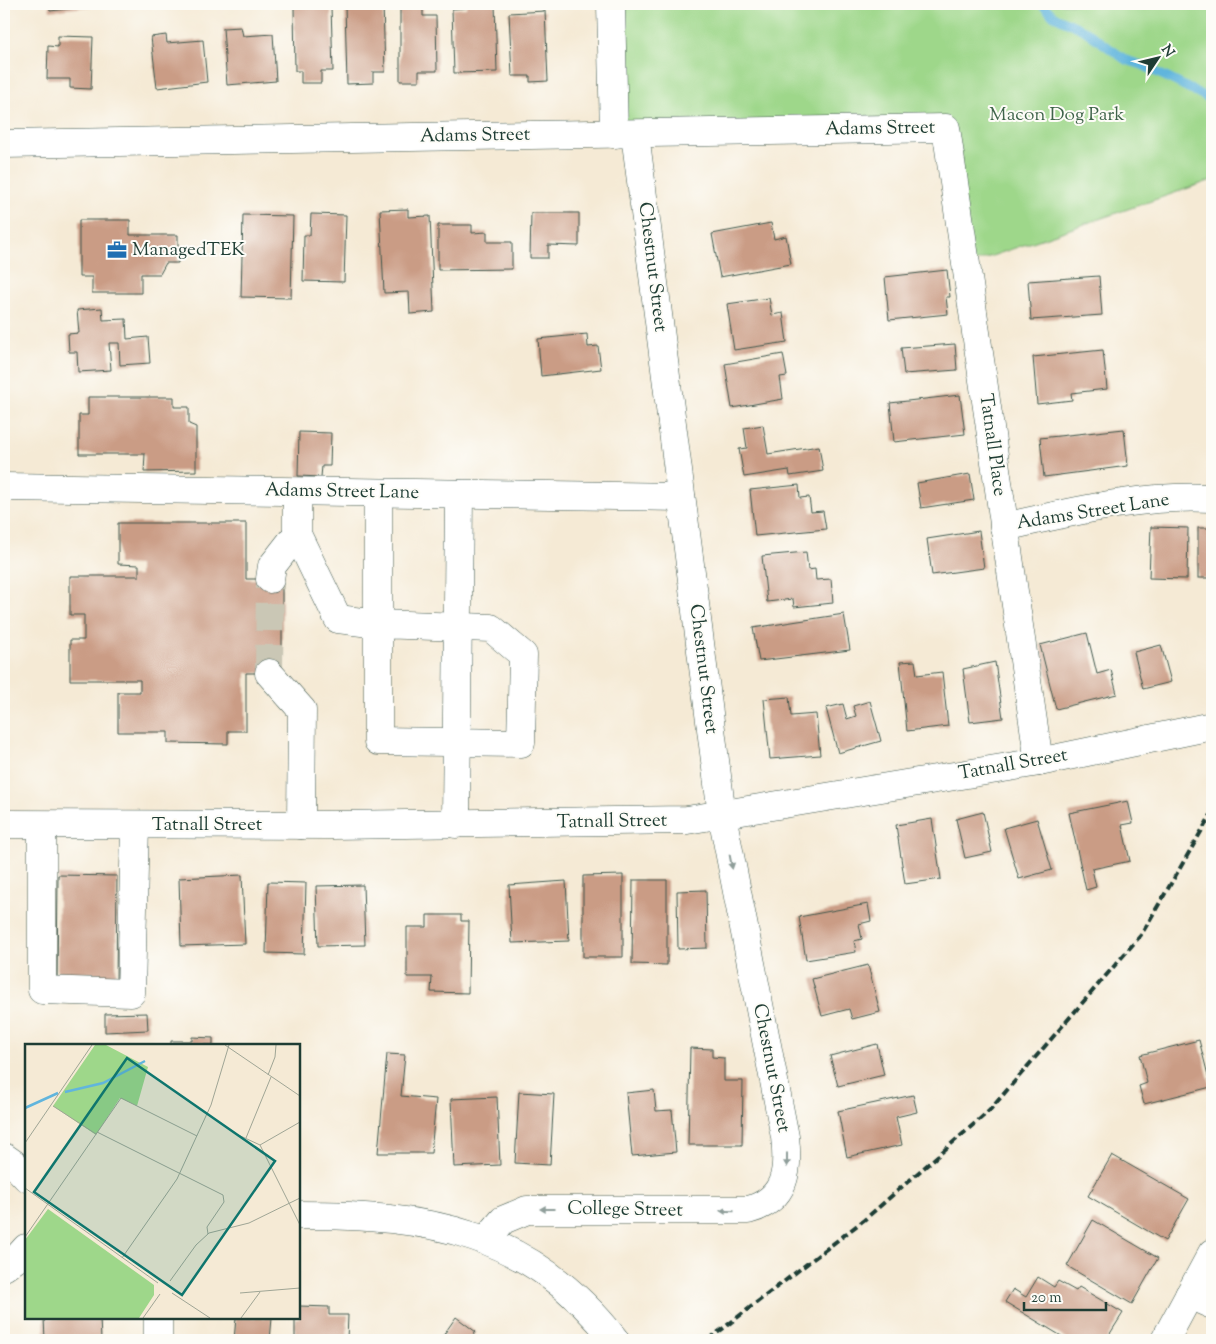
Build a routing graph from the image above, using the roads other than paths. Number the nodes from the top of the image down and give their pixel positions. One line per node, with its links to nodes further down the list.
1 (611, 4): 3 (street, Chestnut Street)
2 (946, 128): 3 (street, Adams Street); 11 (street, Tatnall Place)
3 (624, 134): 4 (street, Adams Street); 9 (street, Chestnut Street)
4 (4, 144)
5 (4, 488): 6 (street, Adams Street Lane)
6 (297, 492): 7 (street, Adams Street Lane); 12 (street)
7 (378, 493): 8 (street, Adams Street Lane); 14 (street)
8 (459, 494): 9 (street, Adams Street Lane); 15 (street)
9 (681, 497): 20 (street, Chestnut Street)
10 (1212, 498): 11 (street, Adams Street Lane)
11 (1004, 527): 19 (street, Tatnall Place)
12 (297, 534): 13 (street); 14 (street)
13 (270, 579)
14 (378, 624): 15 (street); 18 (street)
15 (458, 627): 18 (street); 18 (street)
16 (269, 673): 25 (street)
17 (1212, 726): 19 (street, Tatnall Street)
18 (457, 742): 22 (street)
19 (1039, 762): 20 (street, Tatnall Street)
20 (722, 815): 22 (street, Tatnall Street); 28 (street, Chestnut Street, one-way to 28)
21 (4, 824): 23 (street, Tatnall Street)
22 (456, 824): 25 (street, Tatnall Street)
23 (42, 825): 24 (street, Tatnall Street); 24 (street)
24 (135, 825): 25 (street, Tatnall Street)
25 (301, 825)
26 (4, 1157): 27 (street)
27 (25, 1176)
28 (773, 1198): 30 (street, College Street, one-way to 30)
29 (300, 1215): 30 (street)
30 (486, 1240): 36 (street)
31 (25, 1249): 33 (street)
32 (1212, 1252): 34 (street)
33 (4, 1267)
34 (1201, 1300): 38 (street)
35 (158, 1319): 37 (street)
36 (613, 1338)
37 (158, 1340)
38 (1165, 1340)

